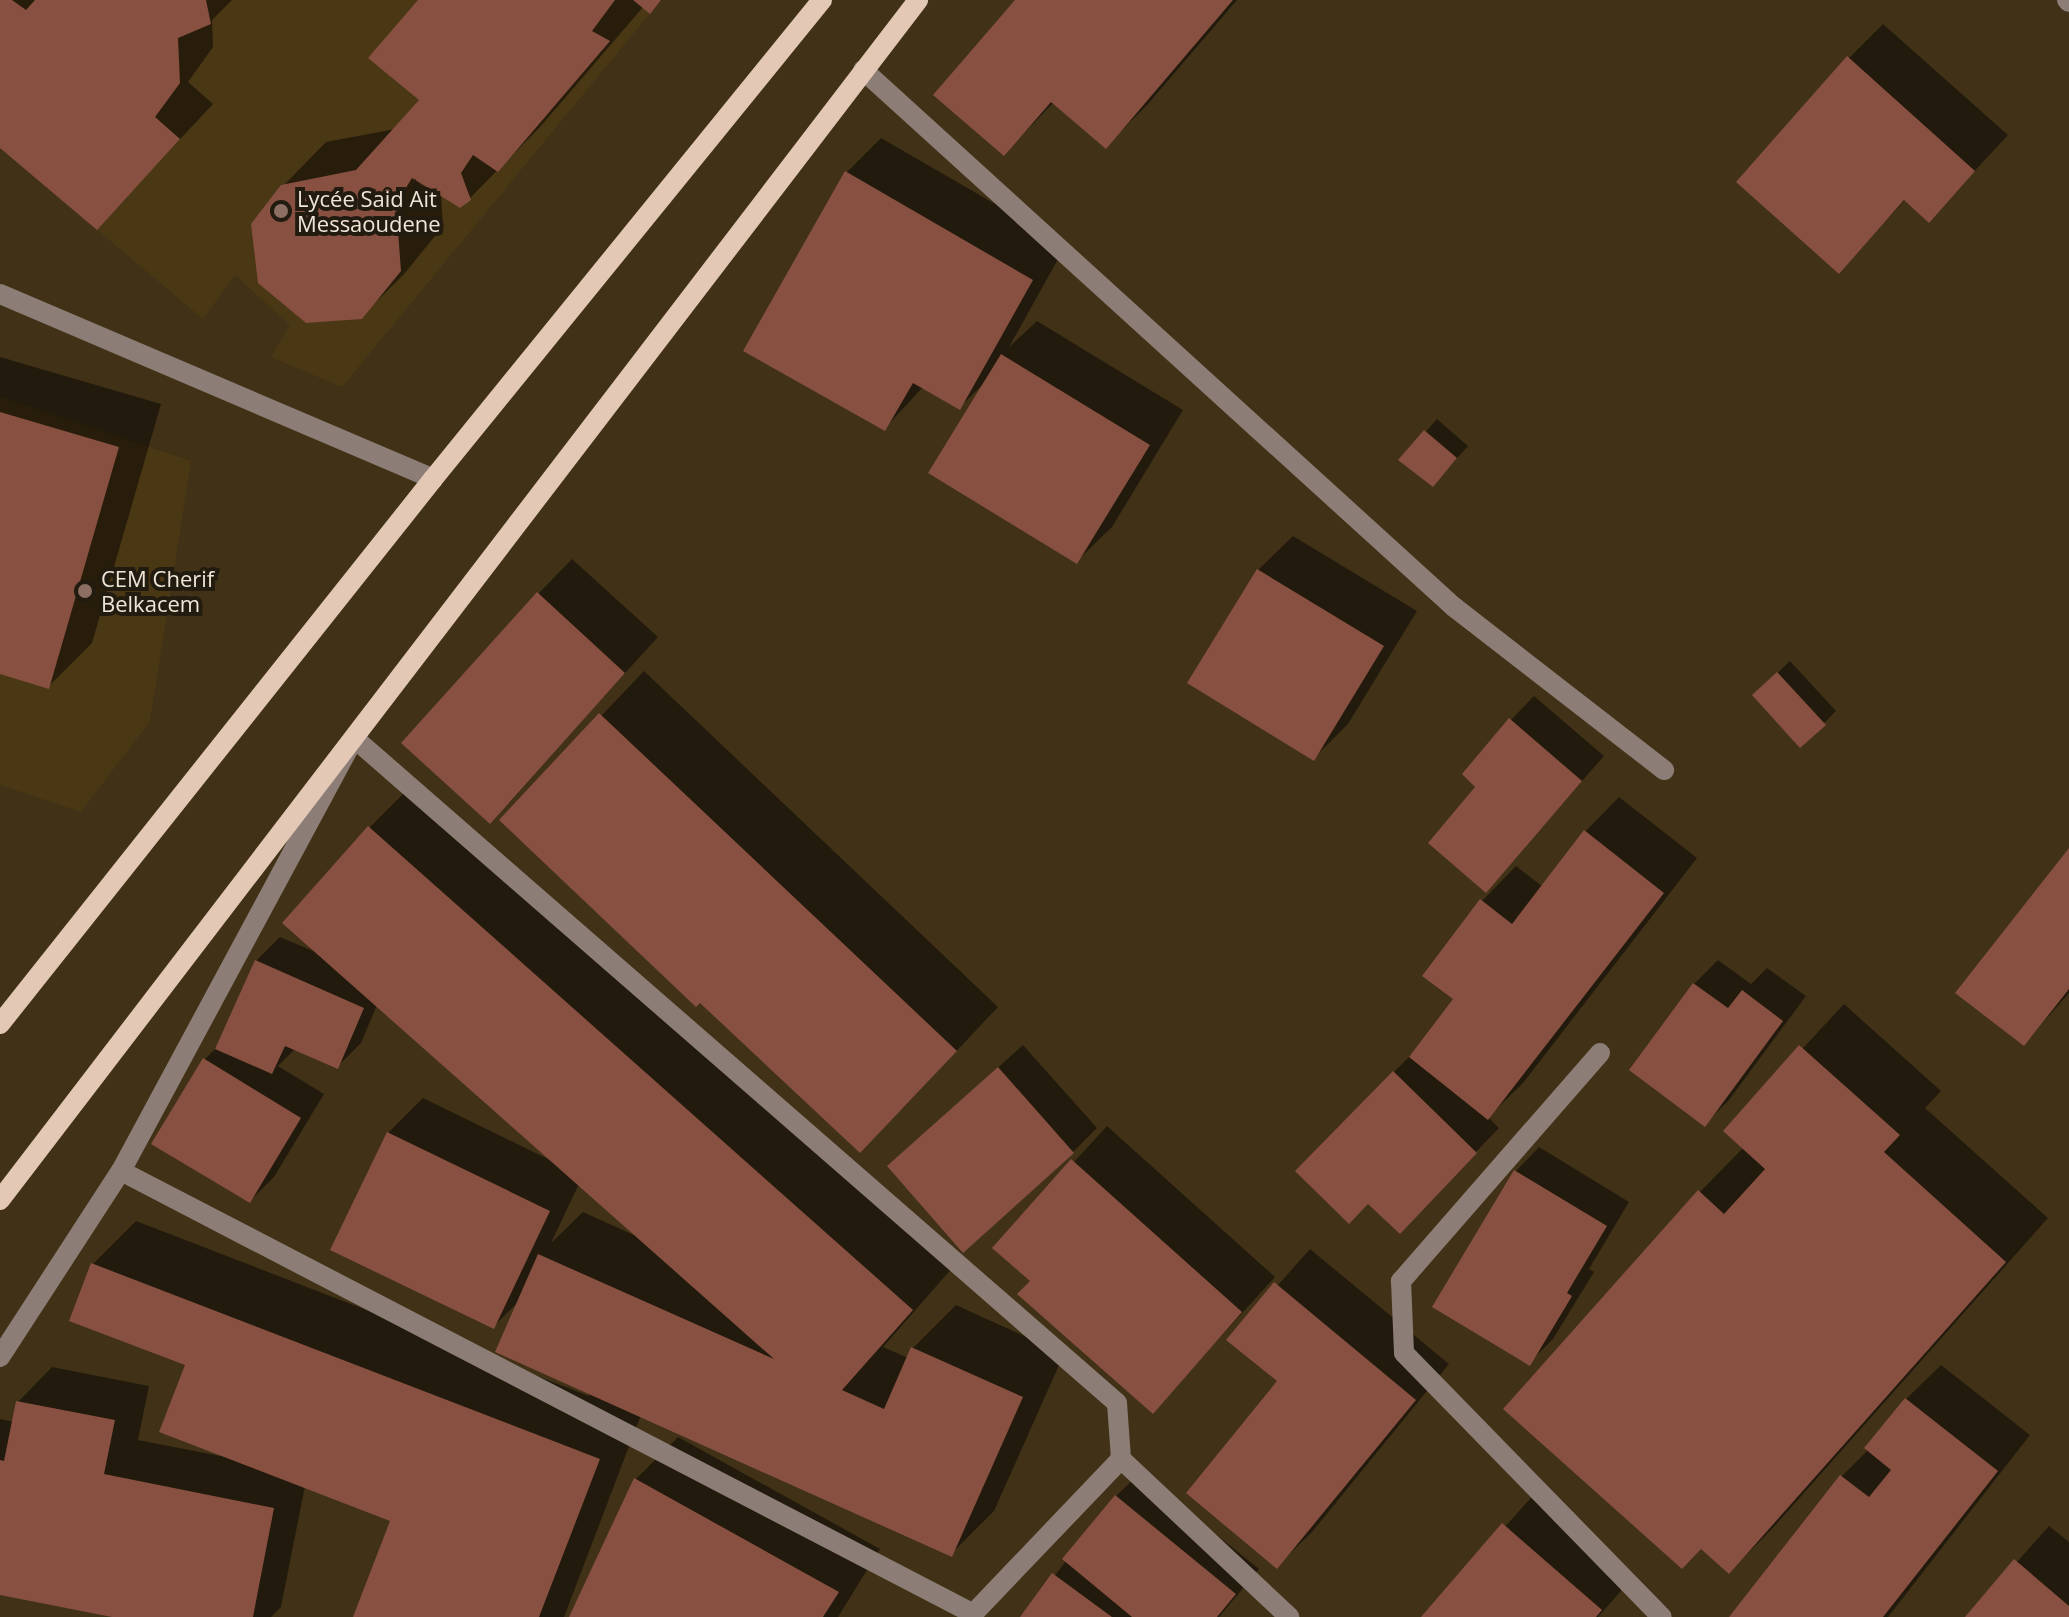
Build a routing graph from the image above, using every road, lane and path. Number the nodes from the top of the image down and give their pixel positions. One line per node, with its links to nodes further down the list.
1 (822, 0): 5 (main road)
2 (918, 0): 3 (main road)
3 (863, 70): 6 (main road); 7 (street)
4 (0, 294): 5 (street)
5 (433, 479): 8 (main road)
6 (354, 738): 10 (street); 11 (main road); 13 (street)
7 (1664, 770)
8 (0, 1024)
9 (1600, 1053): 16 (street)
10 (121, 1171): 12 (street); 14 (street)
11 (0, 1200)
12 (0, 1357)
13 (1121, 1459): 14 (street); 15 (street)
14 (971, 1615)
15 (1289, 1617)
16 (1662, 1617)

